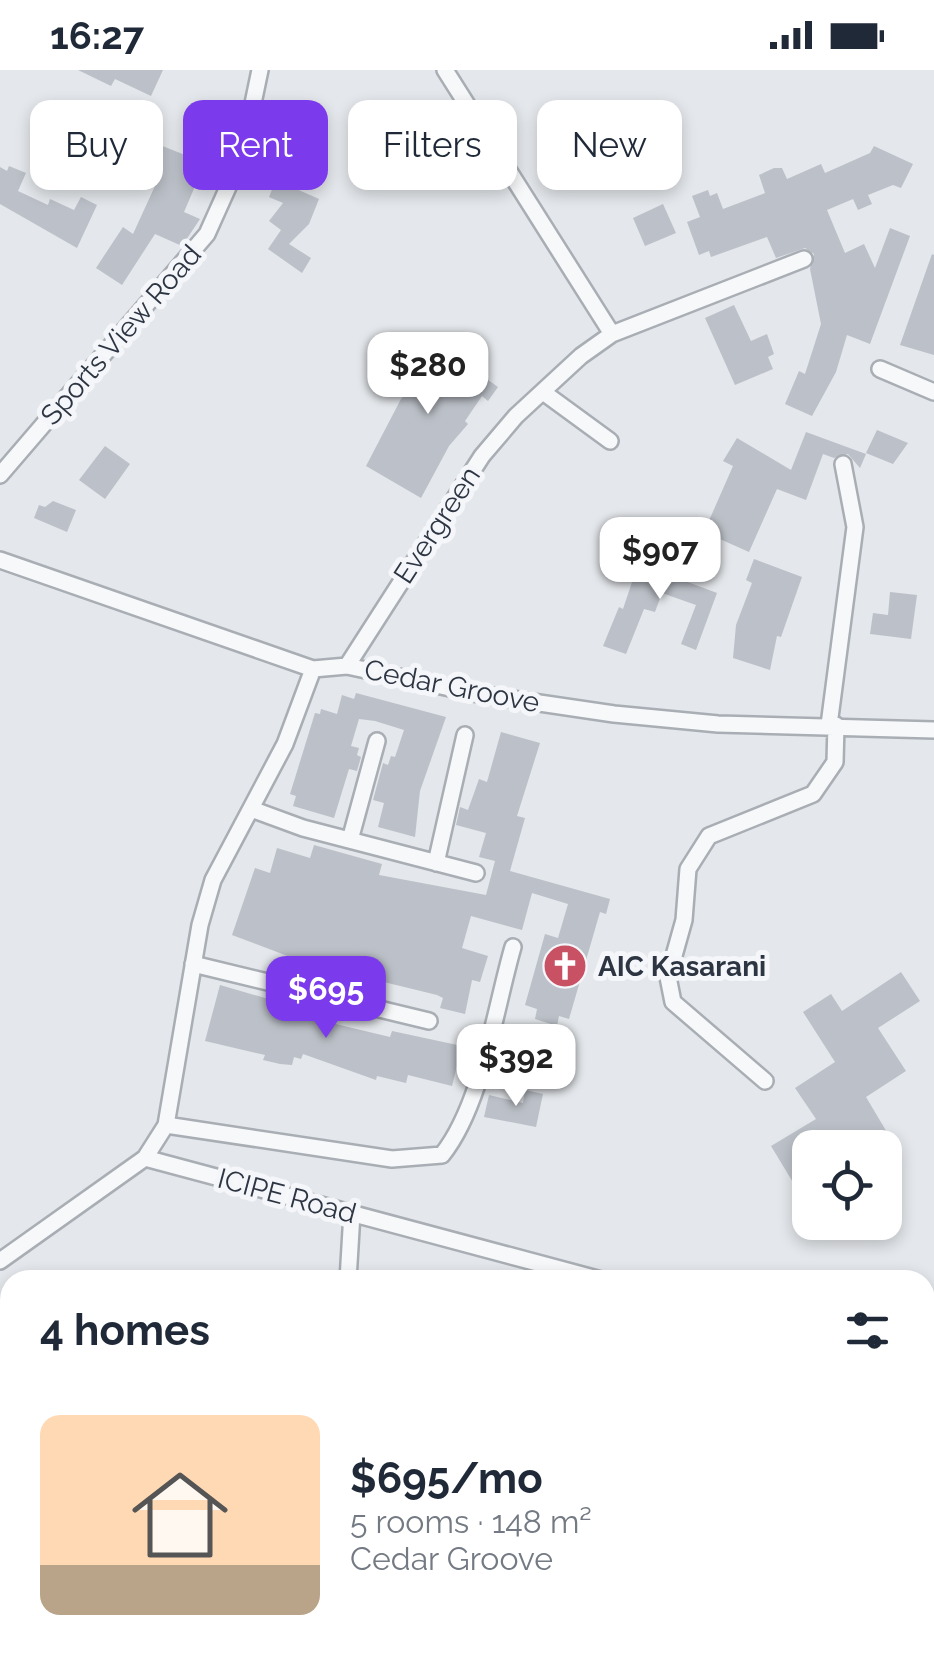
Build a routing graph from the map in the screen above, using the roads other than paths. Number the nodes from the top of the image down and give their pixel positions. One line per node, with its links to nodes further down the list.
1 (260, 70): 10 (street, Sports View Road)
2 (445, 70): 4 (street)
3 (804, 259): 4 (street, Evergreen)
4 (612, 334): 6 (street, Evergreen)
5 (880, 369): 7 (street)
6 (543, 392): 8 (street); 12 (street, Evergreen)
7 (934, 392)
8 (610, 441)
9 (843, 464): 14 (street)
10 (0, 475)
11 (0, 560): 13 (street)
12 (347, 666): 13 (street, Cedar Groove); 14 (street, Cedar Groove)
13 (313, 669): 18 (street)
14 (832, 725): 15 (street, Cedar Groove); 25 (street)
15 (934, 730)
16 (466, 735): 20 (street)
17 (377, 741): 19 (street)
18 (250, 809): 19 (street); 23 (street)
19 (350, 840): 20 (street)
20 (436, 863): 21 (street)
21 (476, 873)
22 (513, 946): 26 (street)
23 (194, 964): 24 (street); 26 (street)
24 (429, 1021)
25 (765, 1081)
26 (166, 1124): 27 (street)
27 (145, 1158): 28 (street, ICIPE Road); 29 (street)
28 (352, 1212): 30 (street); 31 (street, ICIPE Road)
29 (0, 1261)
30 (349, 1270)
31 (564, 1270)

